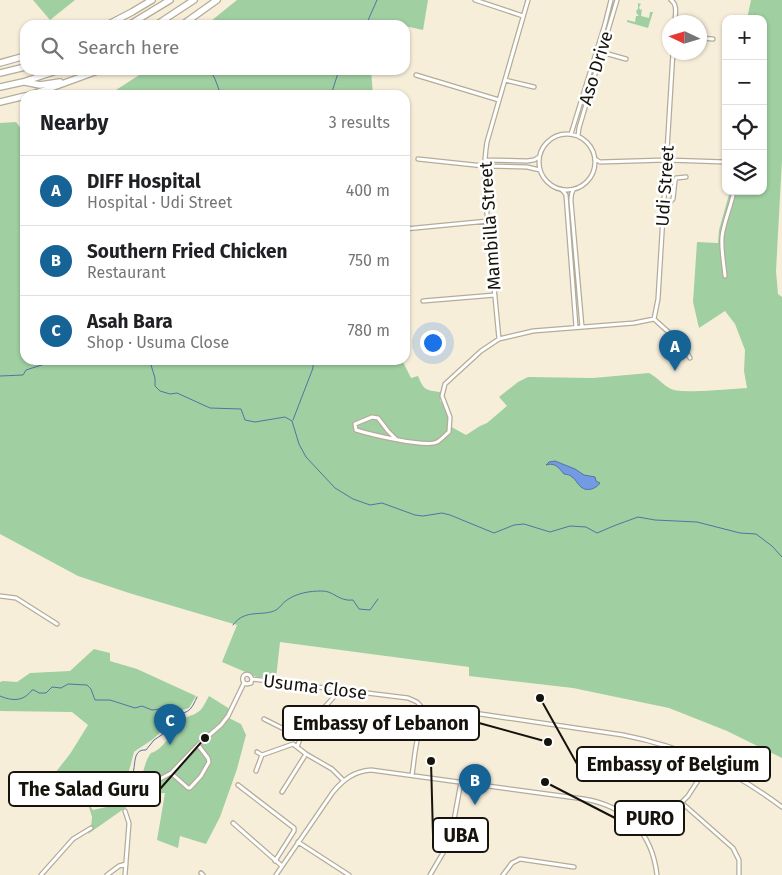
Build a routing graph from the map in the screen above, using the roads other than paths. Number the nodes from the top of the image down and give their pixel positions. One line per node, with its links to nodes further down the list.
1 (152, 0): 12 (highway)
2 (170, 0): 13 (highway)
3 (194, 0): 14 (highway)
4 (217, 0): 15 (highway)
5 (476, 0): 11 (street)
6 (528, 0): 11 (street, Mambilla Street)
7 (611, 0): 37 (street, Aso Drive)
8 (617, 0): 18 (street, Aso Drive)
9 (674, 1): 10 (street)
10 (675, 15)
11 (523, 16): 29 (street, Mambilla Street)
12 (117, 20)
13 (137, 20)
14 (164, 20)
15 (189, 20)
16 (707, 39): 17 (street)
17 (713, 39)
18 (601, 52): 20 (street); 38 (street, Aso Drive)
19 (20, 57): 22 (highway)
20 (626, 59)
21 (672, 60): 43 (street, Udi Street)
22 (0, 63)
23 (20, 67): 24 (highway)
24 (0, 73)
25 (44, 75): 30 (highway)
26 (86, 75): 28 (highway)
27 (416, 75): 35 (street)
28 (81, 77): 30 (highway); 33 (highway)
29 (505, 80): 32 (street); 35 (street, Mambilla Street)
30 (23, 82): 31 (highway)
31 (0, 86)
32 (534, 87)
33 (43, 90)
34 (20, 97): 36 (highway)
35 (499, 100): 42 (street, Mambilla Street)
36 (0, 102)
37 (571, 134): 38 (street); 39 (street)
38 (578, 137): 41 (street)
39 (539, 156): 42 (street); 46 (street)
40 (418, 159): 45 (street)
41 (594, 159): 43 (street); 48 (street)
42 (485, 160): 45 (street, Mambilla Street)
43 (666, 160): 44 (street); 51 (street, Udi Street)
44 (722, 162)
45 (484, 166): 46 (street); 52 (street, Mambilla Street)
46 (540, 171): 49 (street)
47 (686, 177): 51 (street)
48 (576, 188): 49 (street); 59 (street)
49 (560, 189): 58 (street)
50 (733, 195): 54 (street)
51 (664, 202): 57 (street, Udi Street)
52 (488, 221): 53 (street); 55 (street, Mambilla Street)
53 (410, 229)
54 (725, 276)
55 (495, 295): 56 (street); 60 (street, Mambilla Street)
56 (423, 301)
57 (654, 319): 59 (street); 61 (street)
58 (576, 327): 59 (street); 60 (street)
59 (582, 327)
60 (500, 339): 62 (street)
61 (690, 358)
62 (396, 439): 62 (street)
63 (0, 596): 64 (street)
64 (57, 624)
65 (252, 679): 66 (street, Usuma Close); 66 (street, Usuma Close); 67 (street, Usuma Close)
66 (244, 683): 71 (street, Usuma Close)
67 (341, 689): 68 (street, Usuma Close); 70 (street)
68 (430, 716): 76 (street); 79 (street)
69 (264, 719): 72 (street)
70 (336, 735)
71 (198, 745): 78 (street, Usuma Close); 78 (street)
72 (298, 747): 74 (street); 75 (street)
73 (257, 752): 75 (street)
74 (306, 754): 80 (street); 84 (street)
75 (262, 755): 77 (street)
76 (710, 762): 85 (street); 86 (street)
77 (256, 771)
78 (171, 773): 83 (street, Usuma Close)
79 (412, 775): 80 (street); 81 (street)
80 (343, 780): 91 (street)
81 (462, 782): 90 (street); 102 (street)
82 (238, 785): 92 (street)
83 (145, 788)
84 (282, 792)
85 (682, 802): 90 (street); 96 (street)
86 (782, 807)
87 (125, 811): 93 (street)
88 (233, 823): 92 (street)
89 (91, 828): 97 (street)
90 (644, 835): 104 (street)
91 (298, 842): 94 (street); 101 (street)
92 (276, 861): 94 (street)
93 (126, 864): 98 (street); 99 (street)
94 (282, 866): 100 (street)
95 (574, 867): 103 (street)
96 (739, 874): 105 (street)
97 (40, 875)
98 (107, 875)
99 (125, 875)
100 (276, 875)
101 (349, 875)
102 (430, 875)
103 (503, 875)
104 (657, 875)
105 (745, 875)

